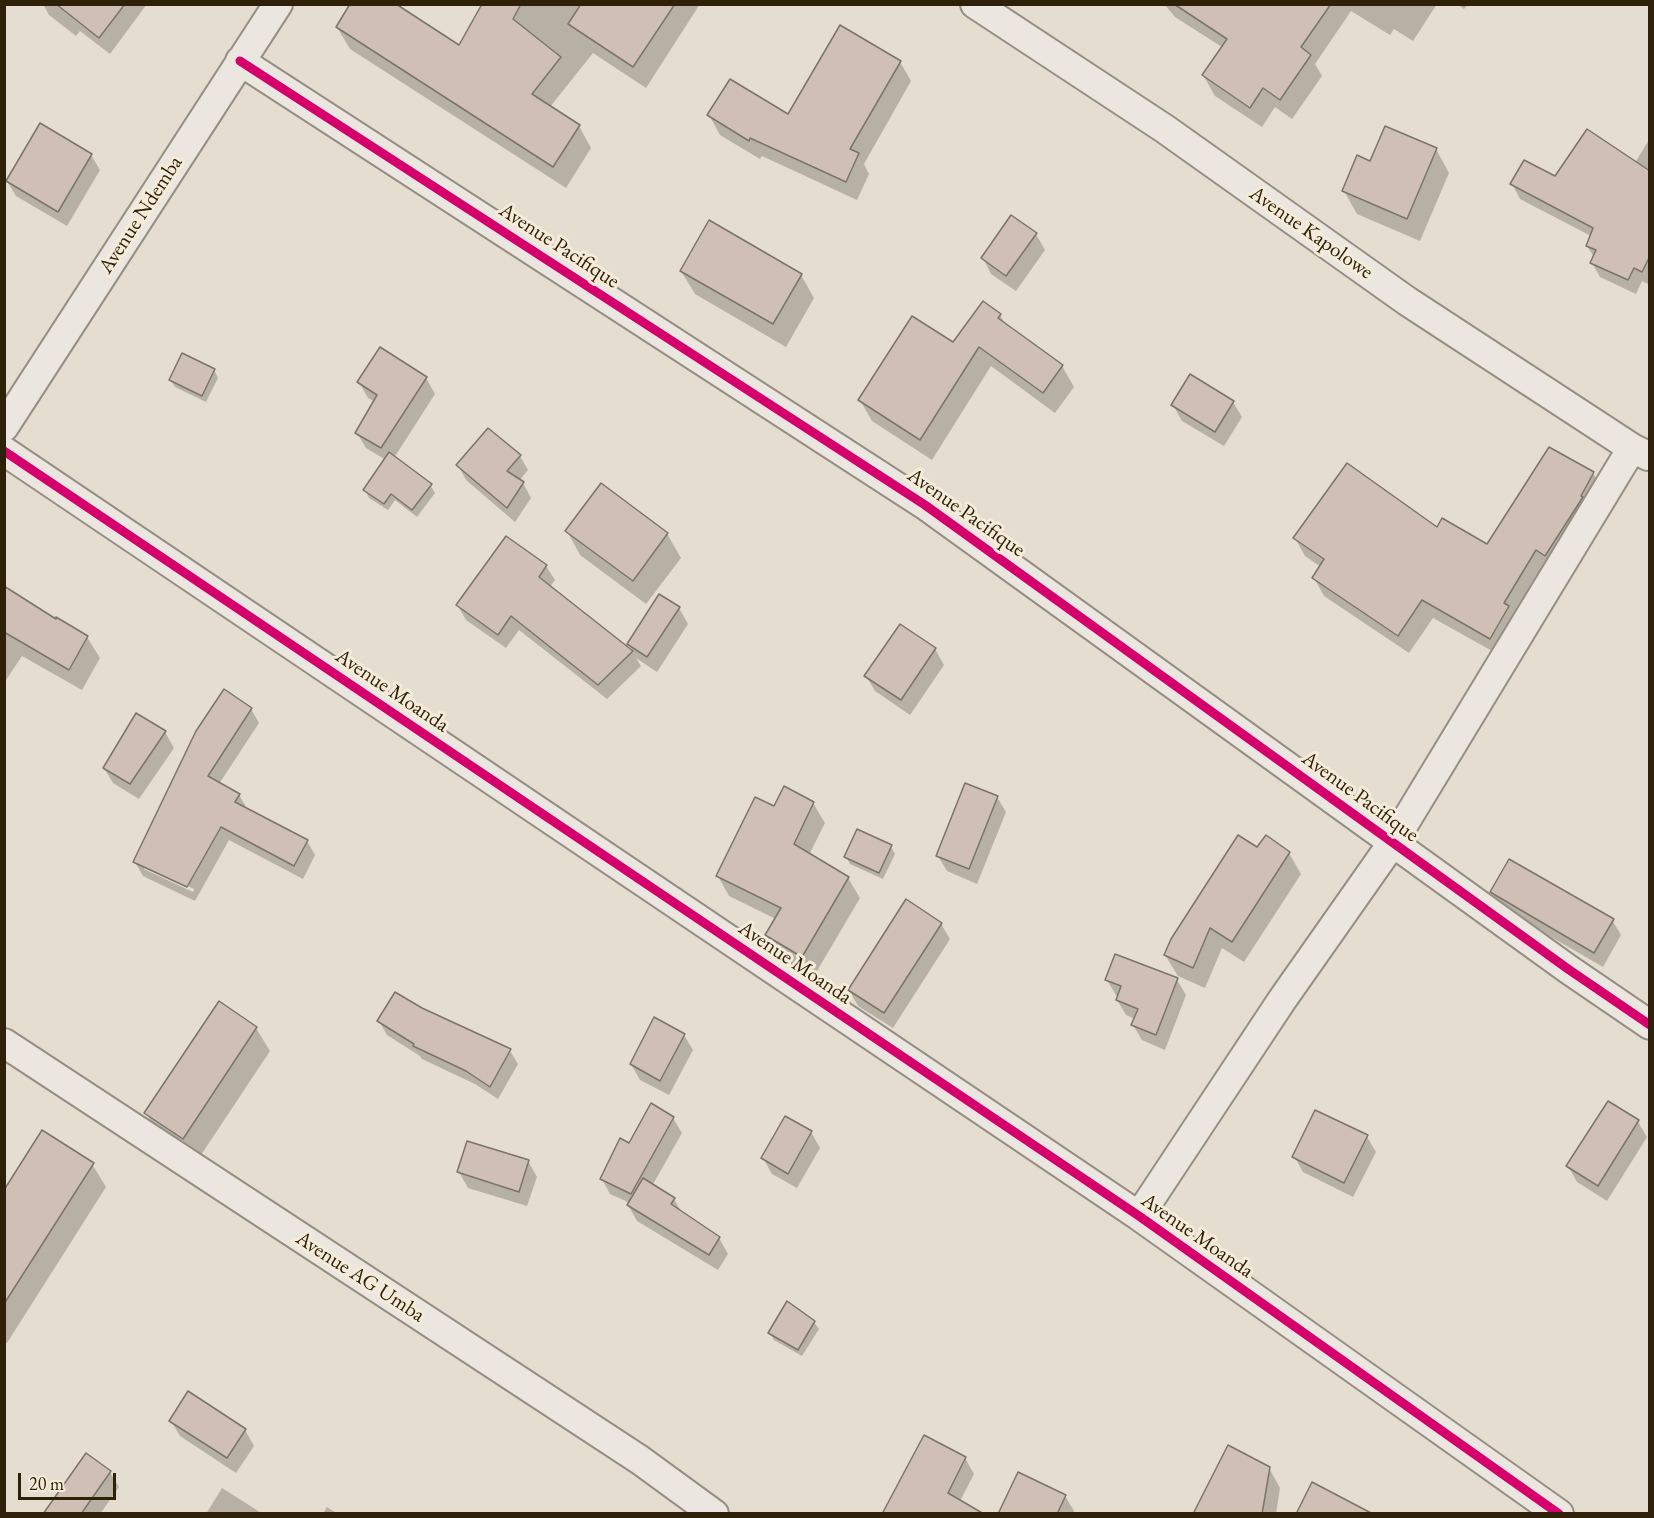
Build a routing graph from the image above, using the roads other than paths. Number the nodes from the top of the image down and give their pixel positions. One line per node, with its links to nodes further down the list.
1 (278, 4): 3 (street, Avenue Ndemba)
2 (975, 4): 6 (street, Avenue Kapolowe)
3 (240, 61): 4 (street, Avenue Ndemba); 7 (street, Avenue Pacifique)
4 (4, 427)
5 (4, 452): 10 (street, Avenue Moanda)
6 (1641, 453): 7 (street)
7 (1393, 842): 8 (street, Avenue Pacifique); 10 (street)
8 (1650, 1025)
9 (4, 1043): 11 (street, Avenue AG Umba)
10 (1139, 1216): 12 (street, Avenue Moanda)
11 (714, 1514)
12 (1559, 1514)

